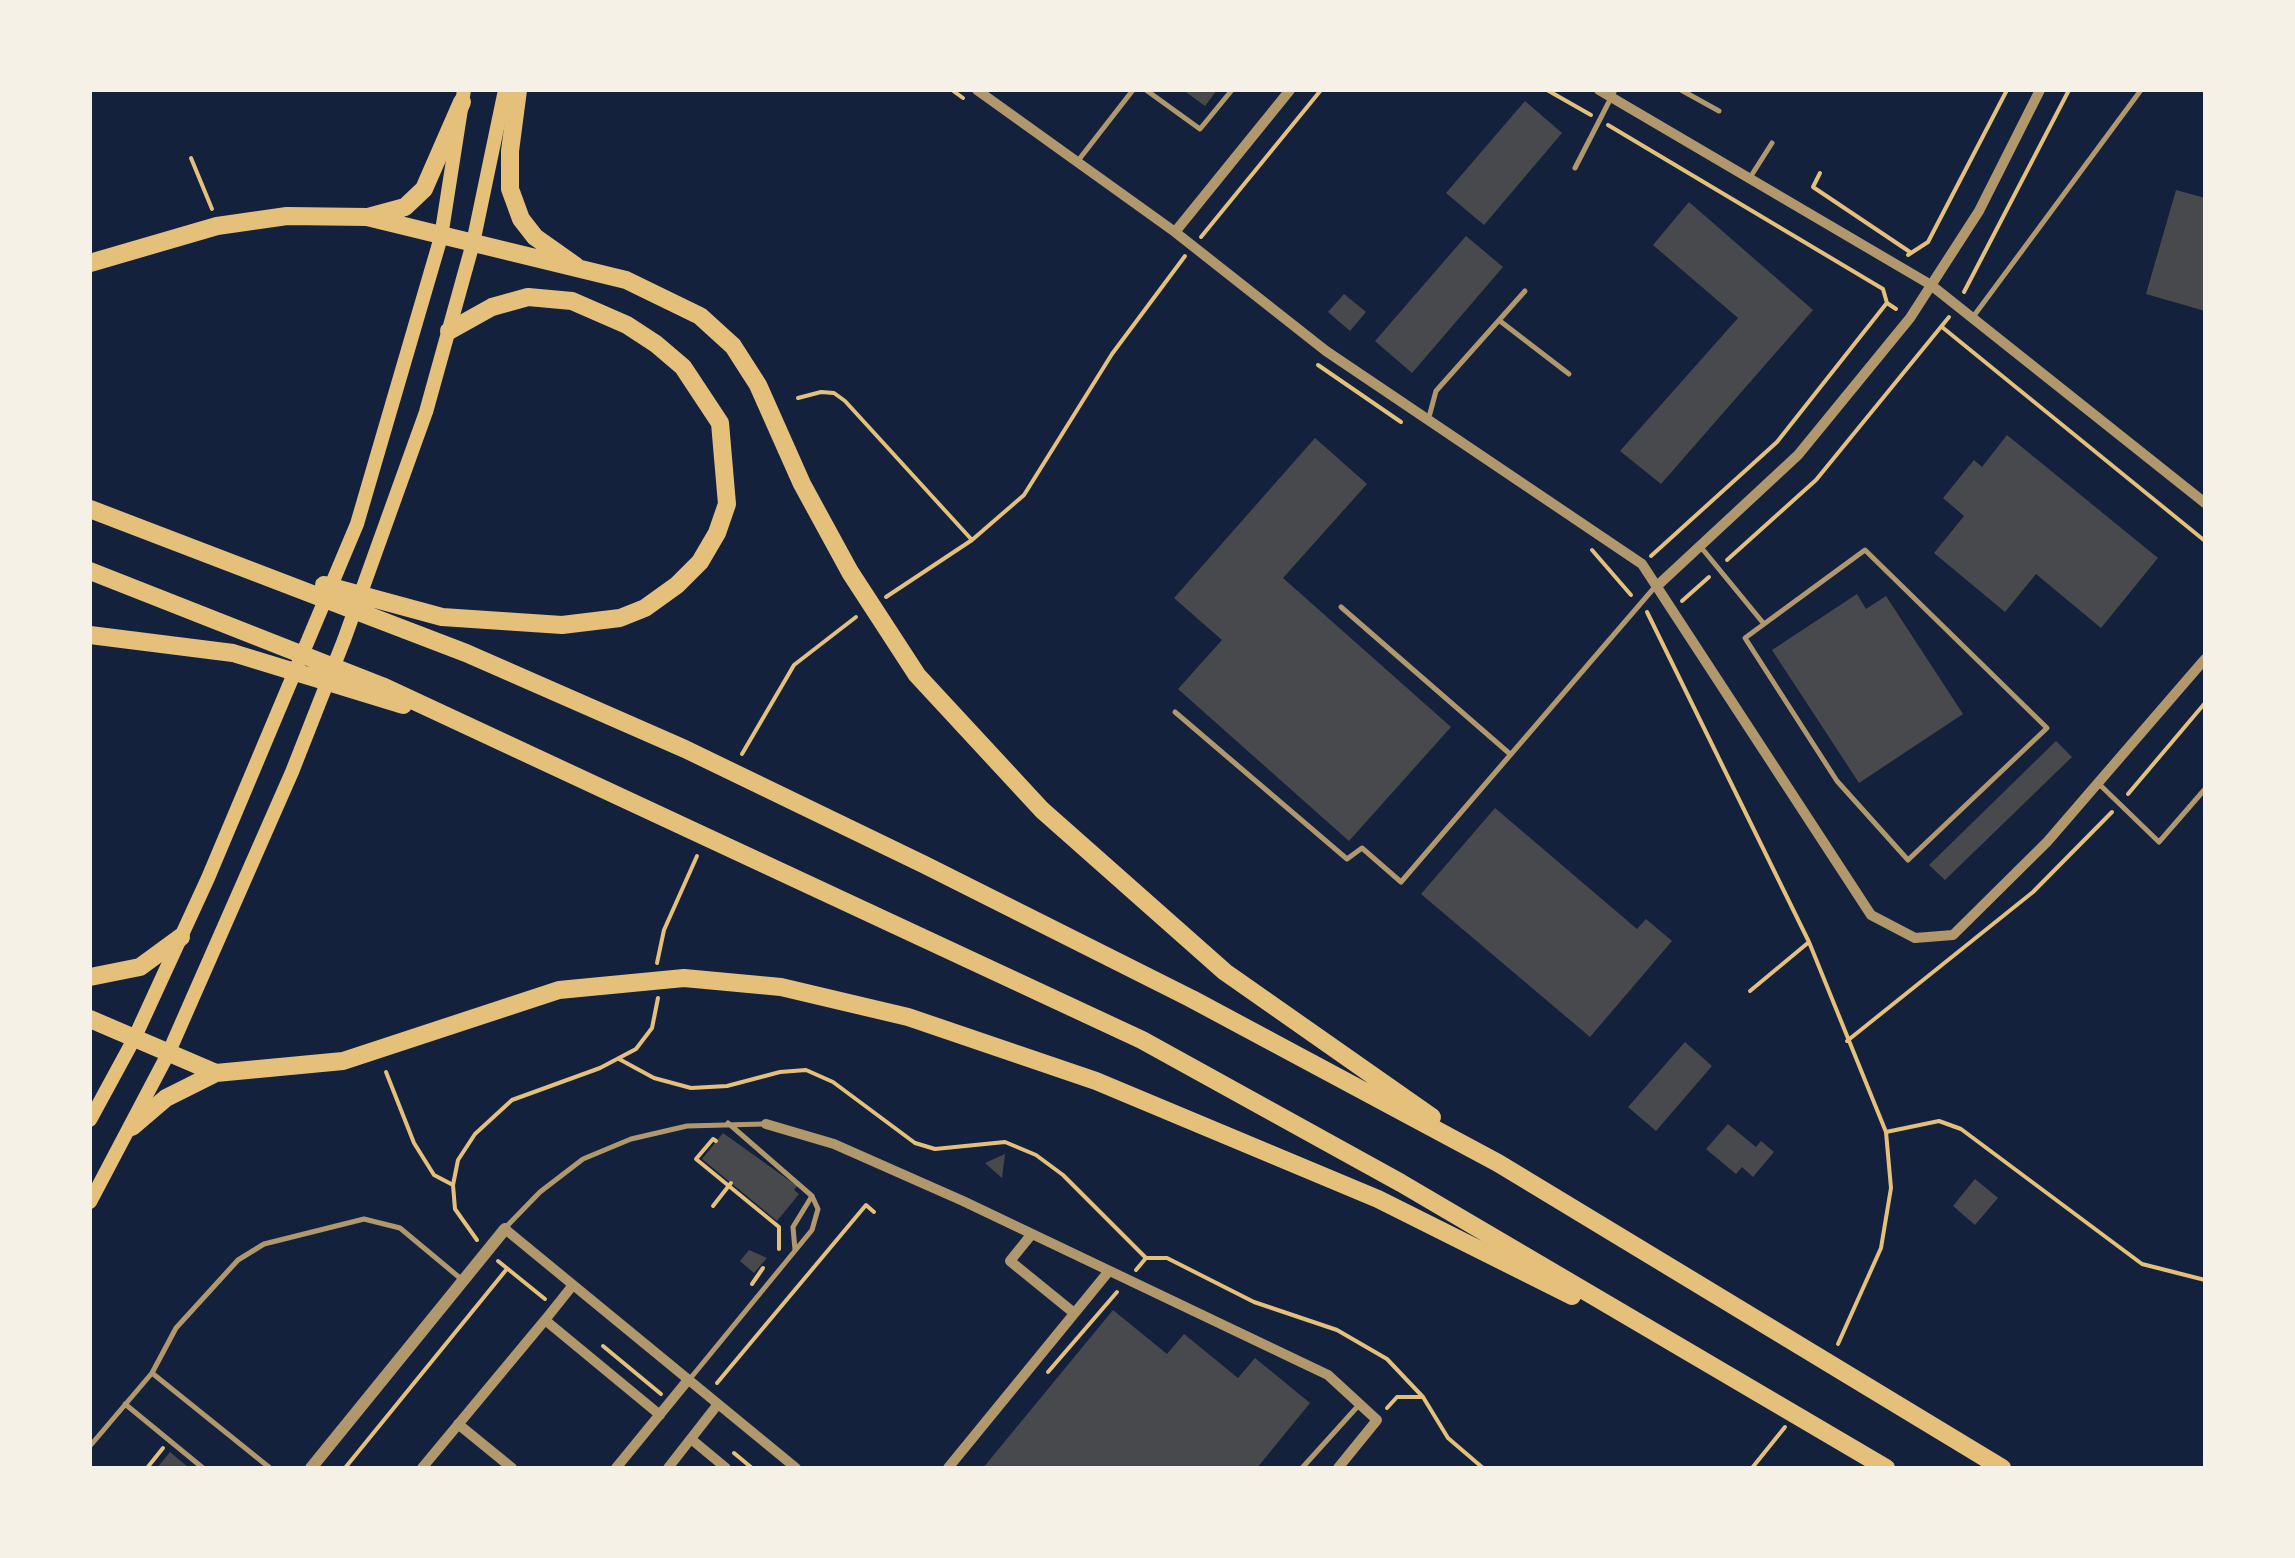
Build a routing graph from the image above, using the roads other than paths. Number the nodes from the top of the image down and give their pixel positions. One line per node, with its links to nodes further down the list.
1 (505, 90): 22 (main road)
2 (518, 90): 24 (highway)
3 (977, 90): 16 (street)
4 (1133, 90): 16 (lane)
5 (1146, 90): 6 (lane)
6 (1232, 90)
7 (1599, 90): 12 (street)
8 (1681, 90): 14 (lane)
9 (2040, 90): 25 (street)
10 (2140, 90): 27 (lane)
11 (1283, 92): 20 (street)
12 (1613, 94): 17 (lane); 18 (street)
13 (463, 96): 19 (highway); 21 (main road)
14 (1719, 111)
15 (1772, 143): 18 (lane)
16 (1077, 162): 20 (street)
17 (1574, 168)
18 (1750, 179): 25 (street)
19 (368, 217): 21 (highway); 23 (highway)
20 (1174, 232): 31 (street)
21 (441, 237): 22 (highway); 47 (main road)
22 (473, 243): 24 (highway); 29 (main road)
23 (90, 263)
24 (580, 269): 57 (highway)
25 (1931, 285): 27 (street); 34 (street)
26 (1525, 292): 28 (lane)
27 (1973, 317): 32 (street)
28 (1499, 320): 30 (lane); 31 (lane)
29 (450, 331): 35 (highway); 51 (main road)
30 (1569, 374)
31 (1428, 420): 37 (street)
32 (2205, 502)
33 (90, 509): 35 (highway)
34 (1700, 546): 37 (street); 39 (lane)
35 (216, 554): 57 (highway)
36 (90, 571): 43 (highway)
37 (1657, 586): 44 (lane); 45 (street)
38 (1341, 607): 44 (lane)
39 (1764, 624): 39 (lane)
40 (90, 634): 43 (highway)
41 (2205, 659): 45 (street)
42 (1175, 712): 44 (lane)
43 (456, 722): 68 (highway)
44 (1510, 754)
45 (2098, 784): 46 (lane)
46 (2205, 788)
47 (181, 937): 48 (highway); 50 (main road)
48 (90, 978)
49 (90, 1019): 50 (highway)
50 (134, 1039): 51 (highway); 53 (main road)
51 (168, 1054): 52 (highway); 56 (main road)
52 (216, 1074): 56 (highway); 68 (highway)
53 (90, 1120)
54 (725, 1123): 55 (lane); 58 (lane); 60 (lane)
55 (766, 1124): 61 (street)
56 (132, 1127): 59 (main road)
57 (1498, 1163): 91 (highway)
58 (812, 1196): 62 (lane); 62 (lane)
59 (90, 1202)
60 (505, 1228): 64 (street); 65 (street)
61 (1032, 1234): 63 (street); 66 (street)
62 (795, 1250): 70 (lane)
63 (1109, 1271): 66 (street); 73 (street)
64 (462, 1280): 69 (lane); 80 (street)
65 (573, 1285): 67 (street); 70 (street)
66 (1074, 1313): 87 (street)
67 (545, 1320): 74 (street); 75 (street)
68 (1707, 1362): 90 (highway)
69 (152, 1373): 71 (lane); 79 (lane)
70 (688, 1380): 72 (street); 74 (street)
71 (125, 1404): 77 (lane); 78 (lane)
72 (718, 1404): 76 (street); 86 (street)
73 (1360, 1404): 88 (lane); 89 (street)
74 (660, 1415): 83 (street)
75 (458, 1424): 81 (street); 82 (street)
76 (691, 1440): 84 (street); 85 (street)
77 (90, 1446)
78 (204, 1468)
79 (270, 1468)
80 (311, 1468)
81 (422, 1468)
82 (512, 1468)
83 (616, 1468)
84 (668, 1468)
85 (726, 1468)
86 (796, 1468)
87 (948, 1468)
88 (1302, 1468)
89 (1338, 1468)
90 (1886, 1468)
91 (2002, 1468)

